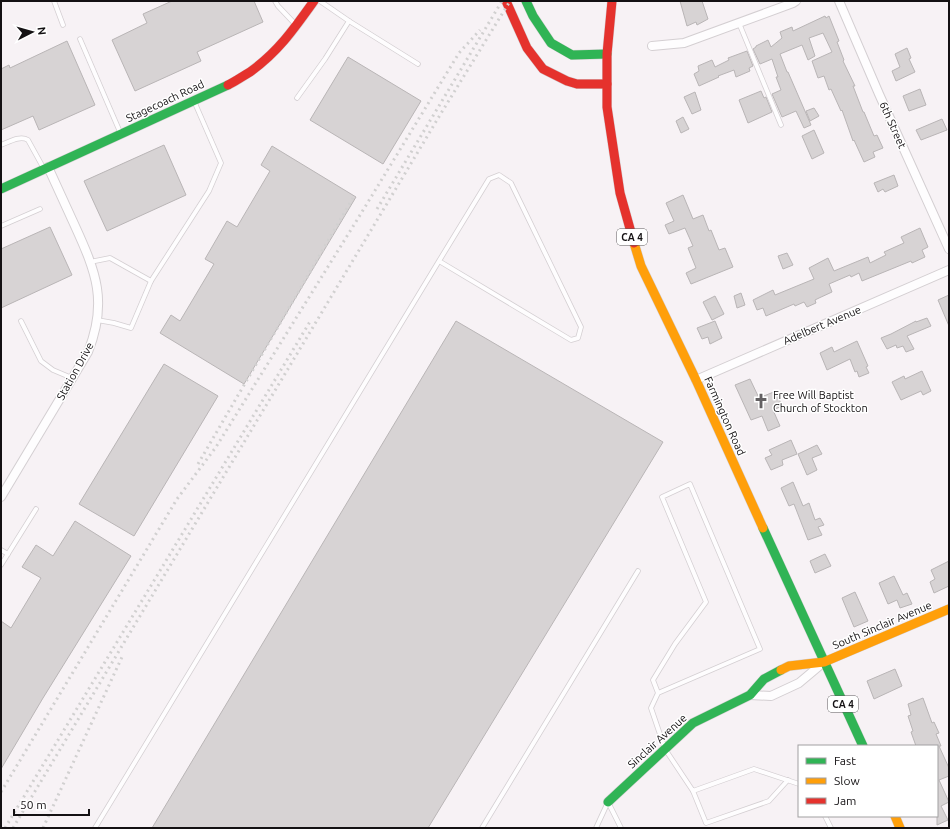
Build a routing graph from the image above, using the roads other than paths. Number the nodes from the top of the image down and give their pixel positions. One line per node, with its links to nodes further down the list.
1 (54, 1): 12 (lane)
2 (276, 1): 13 (lane)
3 (314, 1): 13 (main road, Stagecoach Road)
4 (320, 1): 10 (lane)
5 (506, 1): 18 (main road)
6 (526, 1): 16 (main road)
7 (612, 1): 16 (main road, CA 4)
8 (796, 1): 11 (street)
9 (839, 1): 28 (street, 6th Street)
10 (349, 21): 17 (lane); 19 (lane)
11 (739, 23): 15 (street); 21 (lane)
12 (63, 25)
13 (297, 25): 20 (main road, Stagecoach Road)
14 (80, 39): 22 (lane)
15 (652, 46)
16 (607, 54): 18 (main road, Farmington Road / CA 4)
17 (418, 64)
18 (607, 84): 36 (main road, Farmington Road / CA 4)
19 (297, 98)
20 (194, 101): 22 (main road, Stagecoach Road); 32 (lane)
21 (781, 124)
22 (120, 134): 24 (main road, Stagecoach Road)
23 (1, 145): 24 (lane)
24 (46, 168): 25 (main road, Stagecoach Road); 30 (street, Station Drive)
25 (1, 189)
26 (40, 209): 27 (lane)
27 (1, 226)
28 (949, 249)
29 (439, 261): 29 (lane); 55 (lane)
30 (90, 262): 32 (lane); 33 (street, Station Drive)
31 (949, 270): 36 (street, Adelbert Avenue)
32 (151, 281): 33 (lane)
33 (97, 320): 35 (street, Station Drive)
34 (21, 321): 35 (lane)
35 (72, 378): 37 (street, Station Drive)
36 (696, 380): 44 (main road, Farmington Road / CA 4)
37 (1, 497)
38 (36, 509): 40 (lane)
39 (1, 550): 40 (lane)
40 (8, 554): 41 (lane)
41 (1, 565)
42 (638, 571): 56 (lane)
43 (949, 609): 44 (main road, South Sinclair Avenue)
44 (824, 662): 46 (street, Sinclair Avenue); 46 (main road, Sinclair Avenue); 47 (main road, Farmington Road / CA 4)
45 (658, 693): 45 (lane); 48 (lane)
46 (750, 695): 48 (main road, Sinclair Avenue)
47 (863, 745)
48 (665, 749): 51 (lane); 52 (main road, Sinclair Avenue)
49 (788, 780): 50 (lane); 51 (lane); 51 (lane)
50 (798, 784)
51 (693, 791)
52 (608, 802): 57 (lane); 58 (lane)
53 (826, 817): 59 (lane)
54 (895, 817): 60 (main road)
55 (95, 828)
56 (482, 828)
57 (596, 828)
58 (621, 828)
59 (831, 828)
60 (900, 828)

